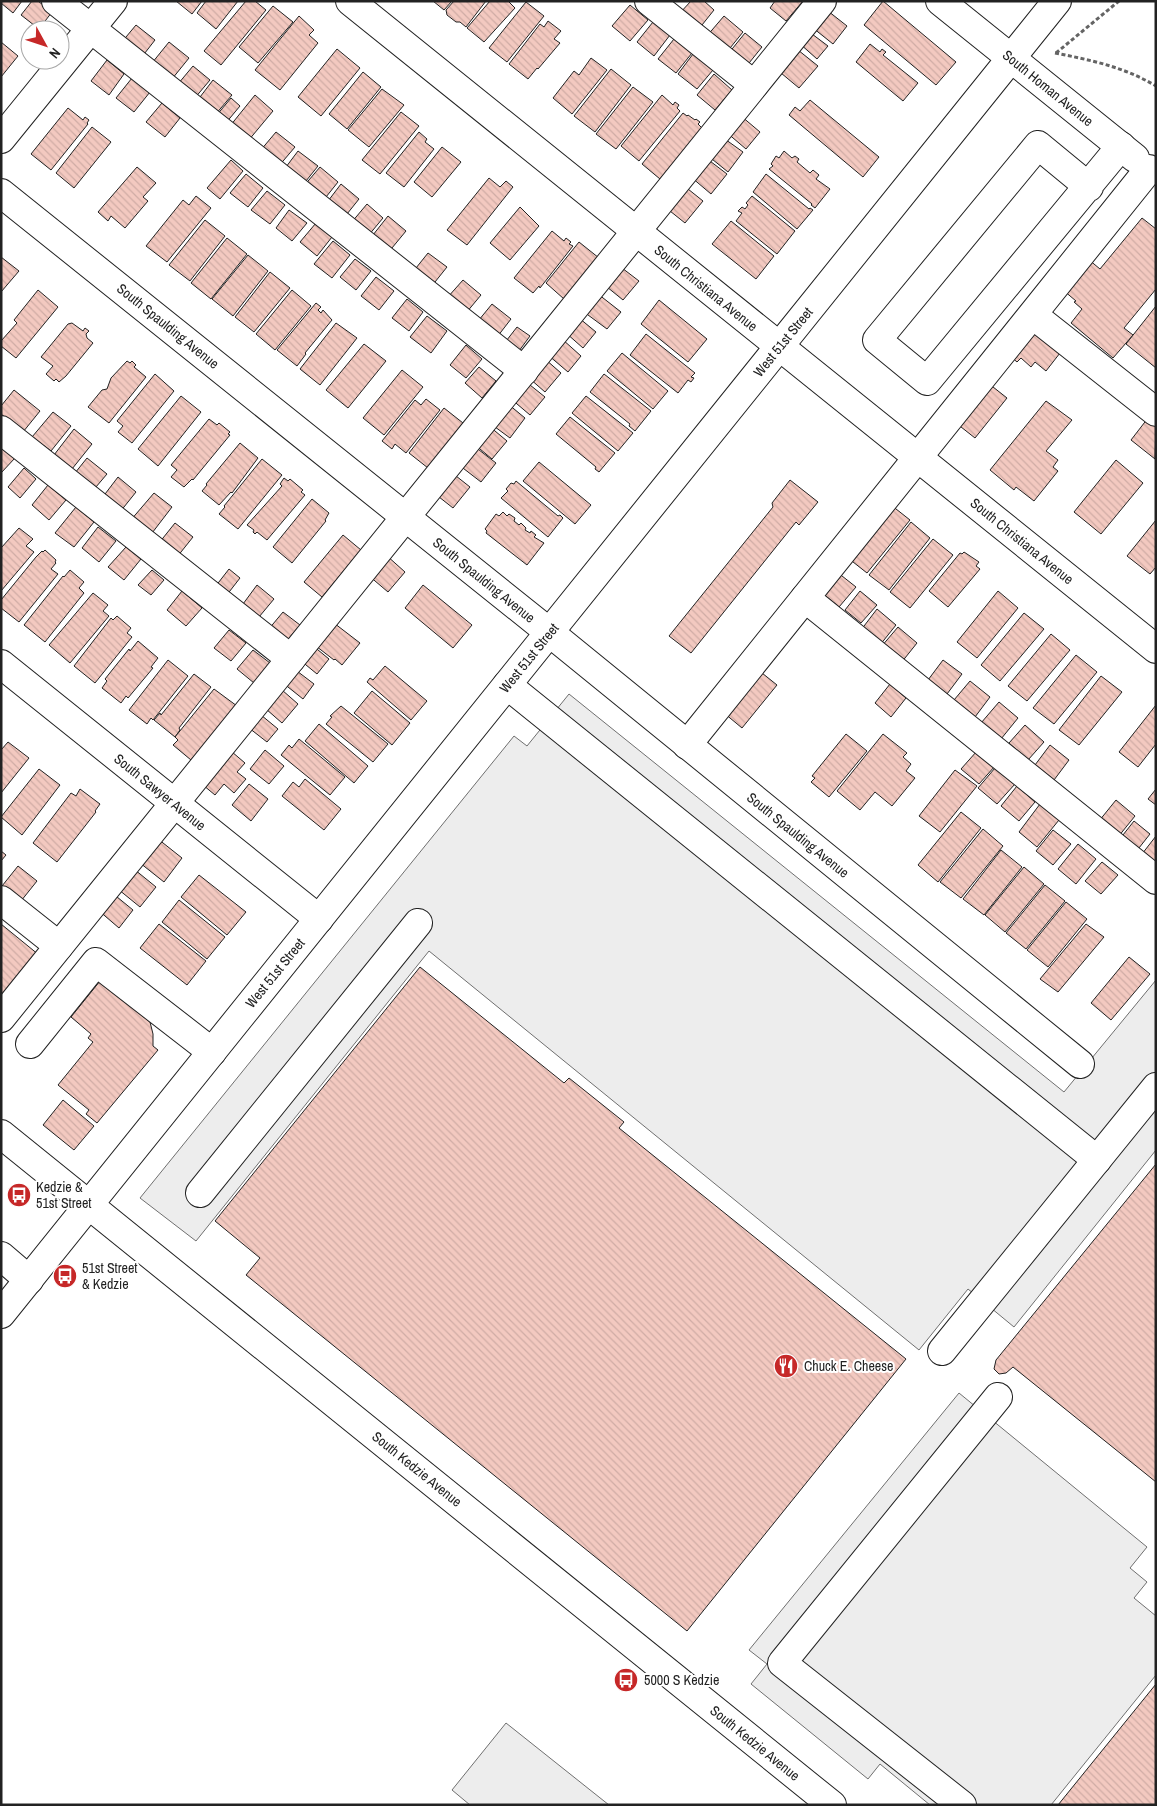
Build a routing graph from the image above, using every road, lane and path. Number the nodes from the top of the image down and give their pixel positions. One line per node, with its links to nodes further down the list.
1 (56, 1): 9 (street)
2 (113, 1): 9 (street)
3 (350, 1): 18 (street, South Christiana Avenue)
4 (649, 1): 11 (street)
5 (822, 1): 11 (street)
6 (940, 1): 10 (street, South Homan Avenue)
7 (1058, 1): 10 (street, West 51st Street)
8 (1119, 1): 12 (path)
9 (90, 30): 13 (street); 21 (street)
10 (1012, 58): 14 (street, South Homan Avenue); 20 (street, West 51st Street)
11 (754, 85): 18 (street)
12 (1156, 86)
13 (1, 139)
14 (1121, 146): 15 (street, South Homan Avenue); 16 (street)
15 (1152, 172): 19 (street)
16 (1089, 187): 16 (street)
17 (1, 193): 25 (street, South Spaulding Avenue)
18 (636, 231): 20 (street, South Christiana Avenue); 21 (street)
19 (1032, 315): 22 (street); 24 (street)
20 (779, 347): 24 (street, South Christiana Avenue); 27 (street, West 51st Street)
21 (524, 371): 25 (street)
22 (1156, 412)
23 (1, 430): 29 (street)
24 (918, 458): 26 (street); 28 (street, South Christiana Avenue)
25 (406, 517): 27 (street, South Spaulding Avenue); 29 (street)
26 (806, 598): 32 (street); 34 (street)
27 (550, 632): 31 (street, West 51st Street); 32 (street, South Spaulding Avenue)
28 (1156, 649)
29 (291, 659): 33 (street)
30 (1, 664): 33 (street, South Sawyer Avenue)
31 (507, 685): 36 (street, West 51st Street); 45 (street)
32 (688, 745): 42 (street, South Spaulding Avenue)
33 (175, 803): 36 (street, South Sawyer Avenue); 38 (street)
34 (1156, 880)
35 (1, 900): 38 (street)
36 (319, 919): 41 (street, West 51st Street)
37 (418, 923): 46 (street)
38 (59, 946): 39 (street)
39 (1, 1018)
40 (30, 1044): 41 (street)
41 (212, 1052): 47 (street, West 51st Street)
42 (1080, 1064)
43 (1156, 1087): 45 (street)
44 (1, 1134): 47 (street, South Kedzie Avenue)
45 (1097, 1160): 51 (street)
46 (200, 1194)
47 (89, 1205): 49 (street, West 51st Street); 53 (street, South Kedzie Avenue)
48 (1, 1256): 49 (street)
49 (29, 1280): 50 (street, West 51st Street)
50 (1, 1314)
51 (942, 1351)
52 (998, 1397): 54 (street)
53 (832, 1805)
54 (962, 1805)

